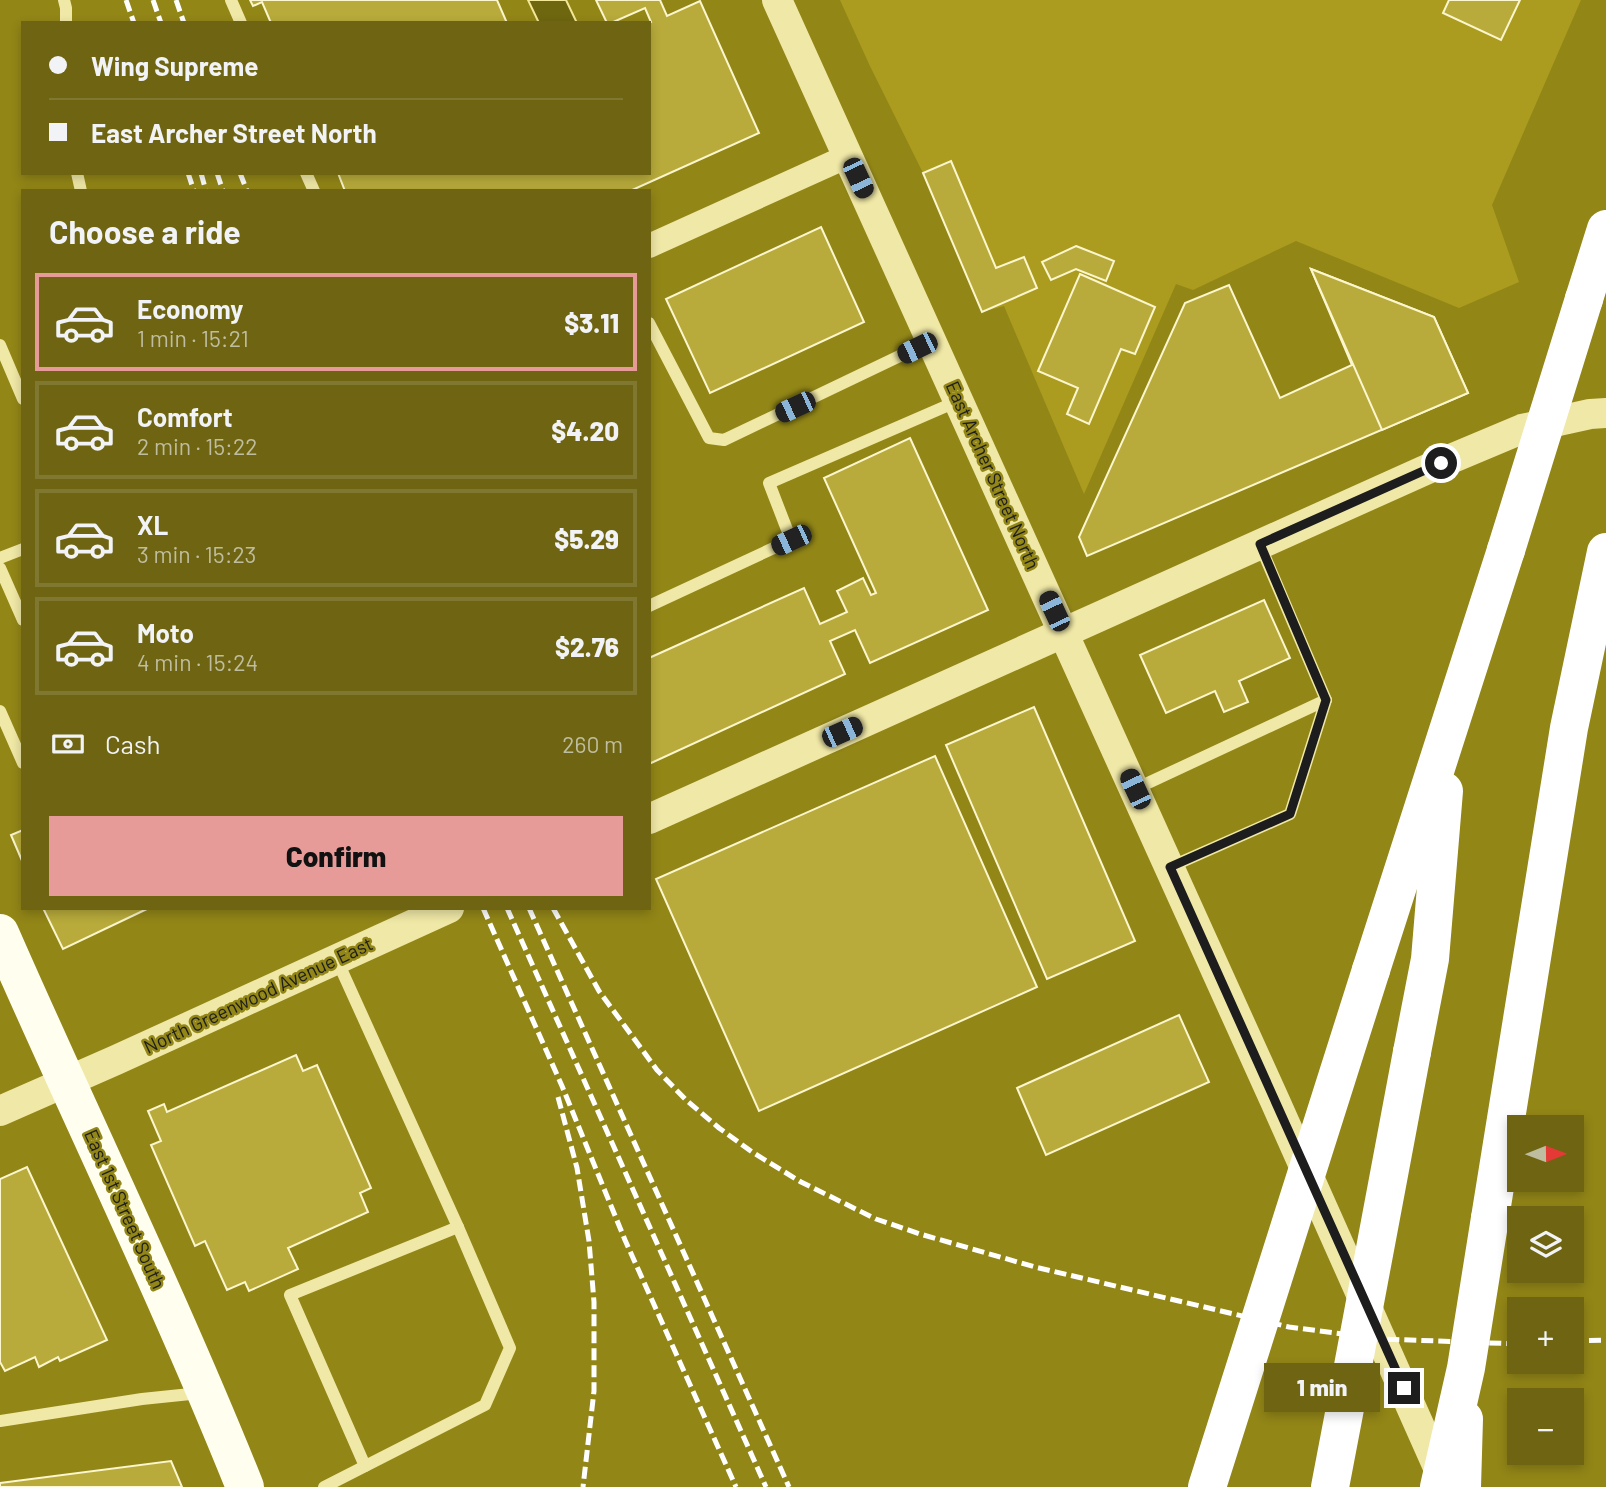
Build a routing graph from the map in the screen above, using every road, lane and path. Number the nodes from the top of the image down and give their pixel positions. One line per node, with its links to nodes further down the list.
1 (64, 0): 4 (lane)
2 (231, 0): 5 (lane)
3 (777, 0): 6 (street, East Archer Street North)
4 (66, 21)
5 (240, 21)
6 (848, 156): 8 (street); 10 (street, East Archer Street North)
7 (1606, 229): 25 (highway, bridge)
8 (651, 245)
9 (651, 327): 10 (lane)
10 (932, 341): 13 (street, East Archer Street North)
11 (0, 345): 12 (lane)
12 (21, 393)
13 (959, 401): 20 (lane); 22 (street, East Archer Street North)
14 (1606, 413): 15 (street)
15 (1260, 544): 22 (street); 23 (lane)
16 (21, 550): 18 (lane)
17 (1606, 552): 36 (highway, bridge)
18 (0, 558)
19 (0, 568): 21 (lane)
20 (651, 605)
21 (21, 615)
22 (1065, 633): 27 (street, East Archer Street North); 28 (street)
23 (1326, 700): 27 (lane); 29 (lane)
24 (0, 711): 26 (lane)
25 (1450, 724): 42 (highway, bridge); 43 (highway, bridge)
26 (21, 758)
27 (1135, 789): 29 (street, East Archer Street North)
28 (651, 817)
29 (1170, 867): 45 (street, East Archer Street North)
30 (445, 910): 32 (street, North Greenwood Avenue East)
31 (0, 933): 33 (main road, East 1st Street South)
32 (336, 959): 33 (street, North Greenwood Avenue East); 35 (lane)
33 (67, 1080): 34 (street, North Greenwood Avenue East); 37 (main road, East 1st Street South)
34 (0, 1111)
35 (458, 1227): 39 (lane); 39 (lane)
36 (1466, 1368): 44 (highway, bridge); 46 (highway, bridge)
37 (207, 1392): 38 (lane); 40 (main road, East 1st Street South)
38 (0, 1421)
39 (365, 1466): 41 (lane)
40 (245, 1487)
41 (324, 1487)
42 (1208, 1487)
43 (1330, 1487)
44 (1440, 1487)
45 (1446, 1487)
46 (1462, 1487)

